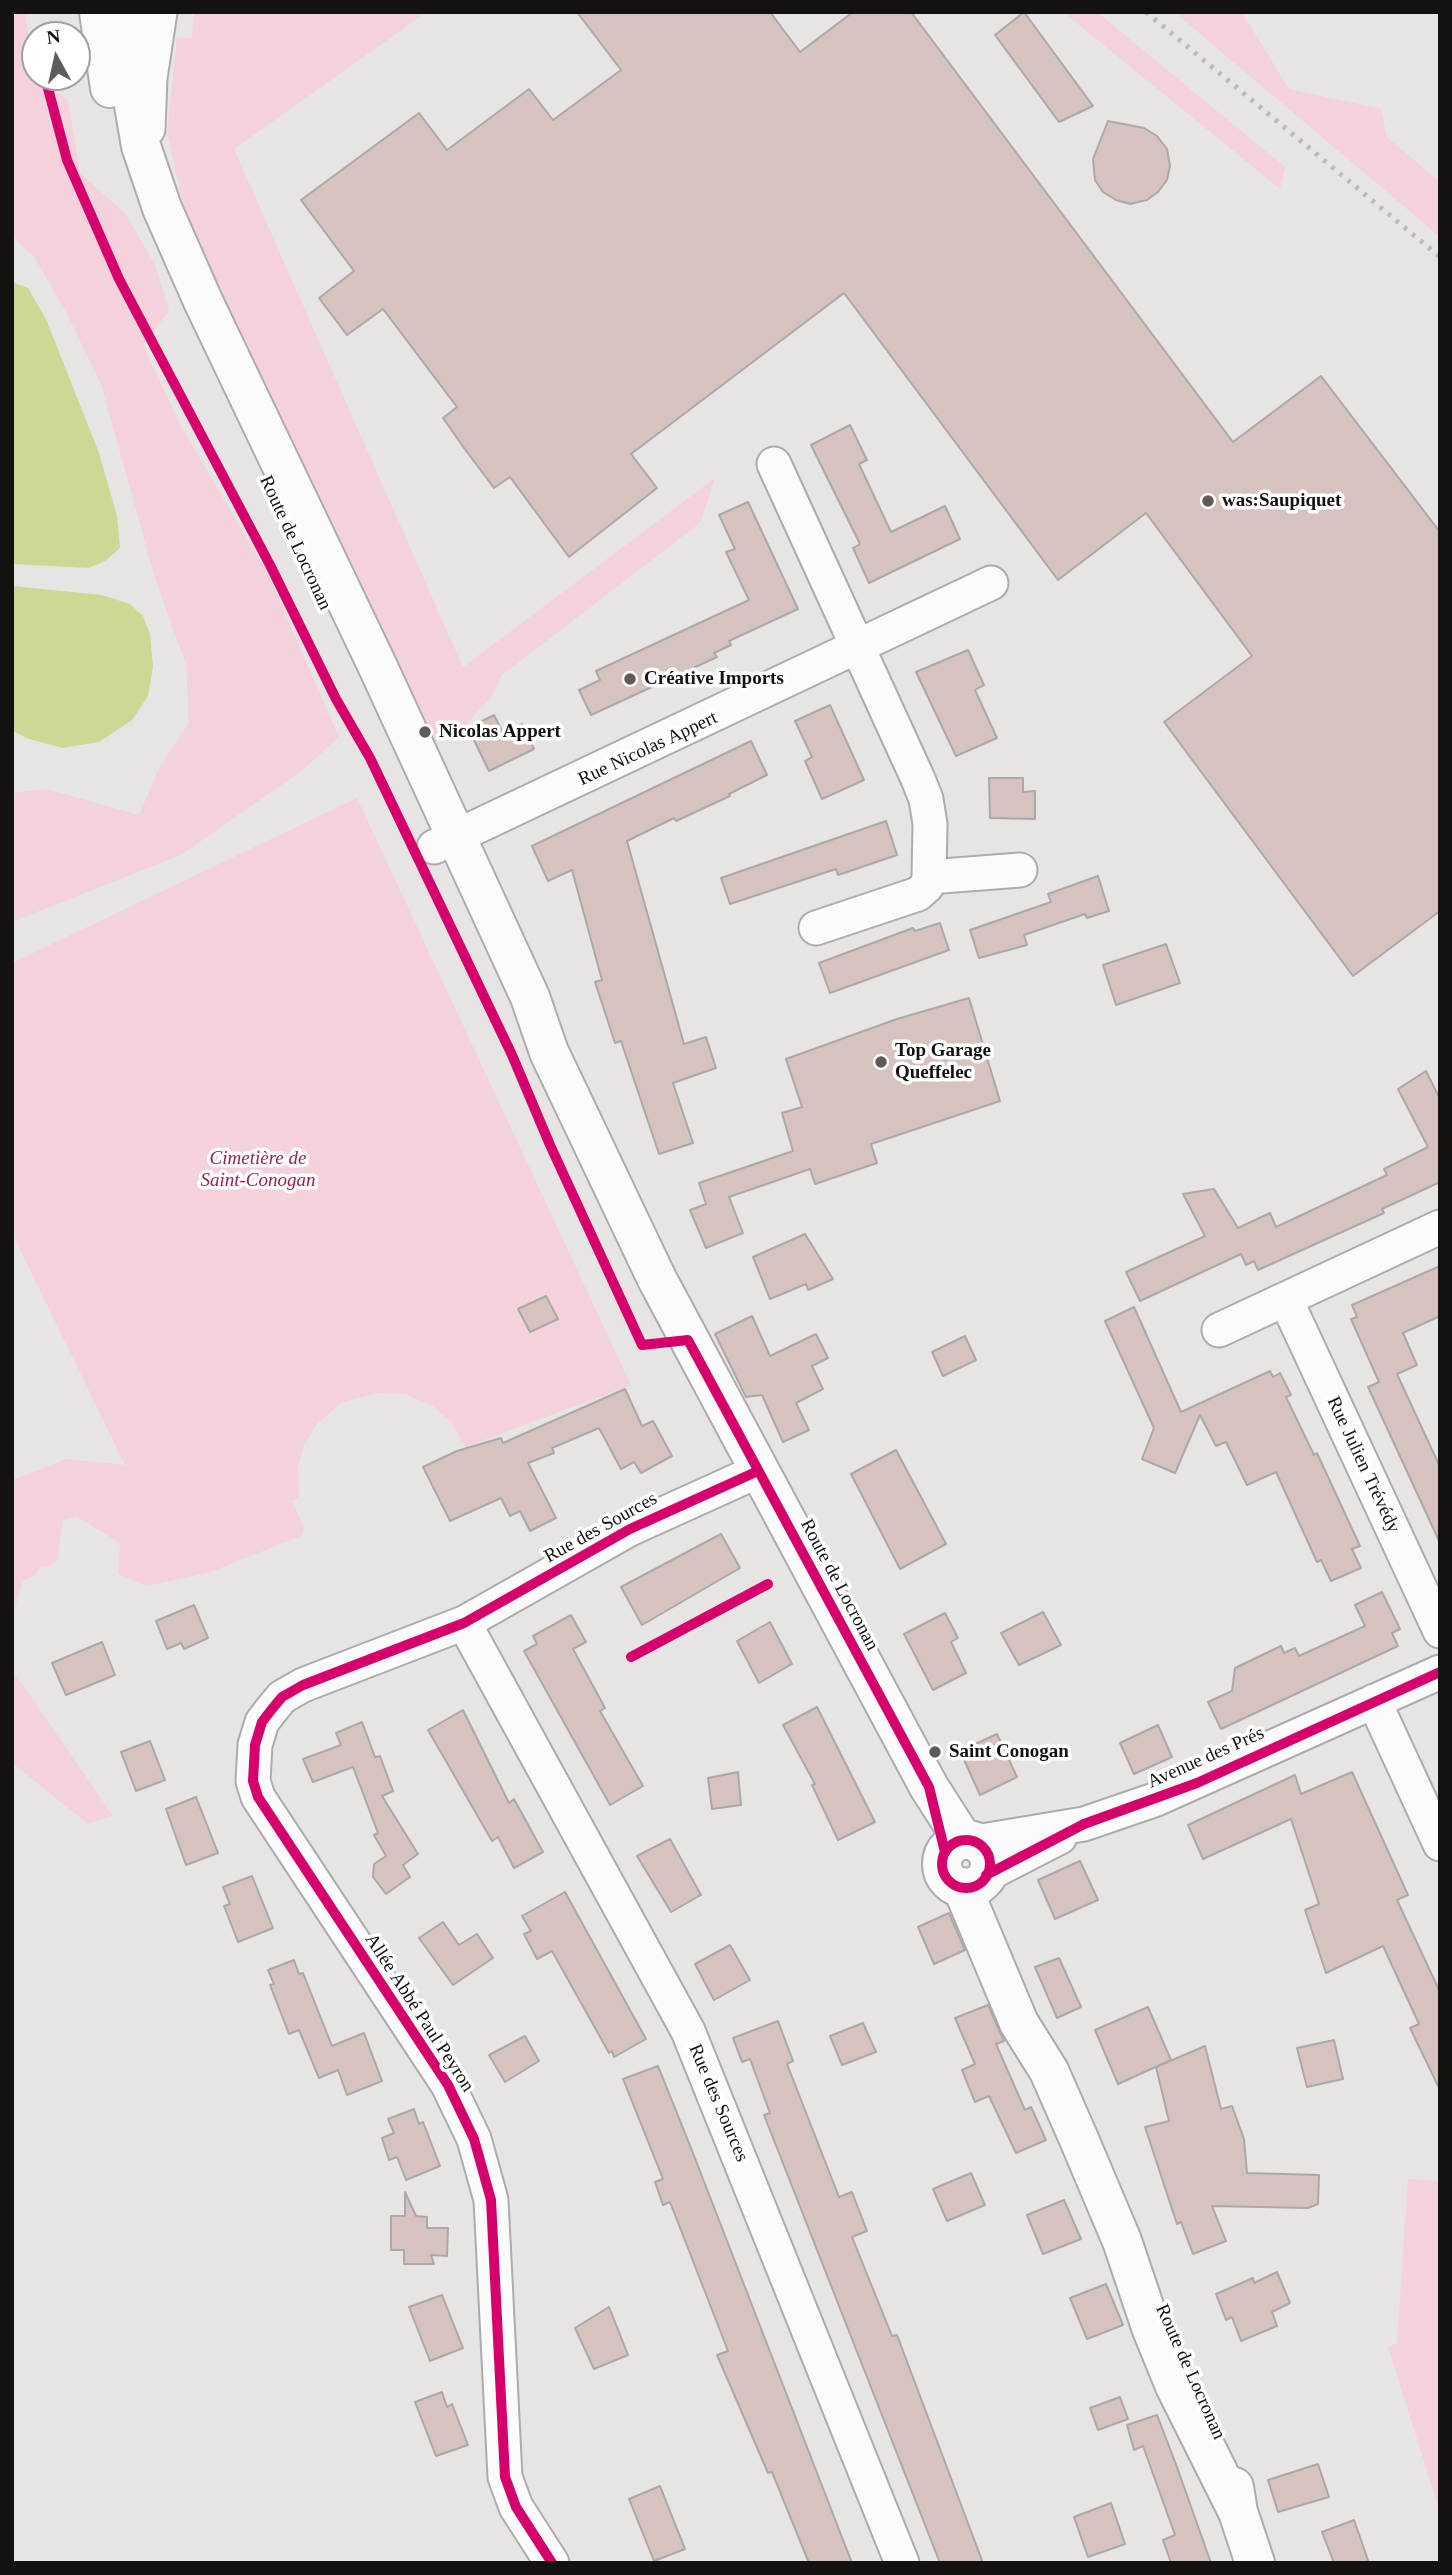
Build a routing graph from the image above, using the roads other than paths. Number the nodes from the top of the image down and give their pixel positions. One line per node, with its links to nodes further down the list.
1 (99, 12): 8 (main road, Route de Locronan)
2 (134, 12): 4 (main road, Route de Locronan)
3 (160, 12): 4 (street, Route de Locronan)
4 (150, 177): 8 (main road, Route de Locronan)
5 (774, 464): 7 (street)
6 (991, 583): 7 (street, Rue Nicolas Appert)
7 (860, 648): 8 (street, Rue Nicolas Appert); 10 (street)
8 (444, 843): 15 (main road, Route de Locronan)
9 (1020, 870): 10 (street)
10 (929, 877): 11 (street)
11 (816, 928)
12 (1440, 1227): 13 (street)
13 (1286, 1300): 14 (street); 17 (street, Rue Julien Trévédy)
14 (1219, 1329)
15 (758, 1471): 16 (street, Rue des Sources); 21 (main road, Route de Locronan)
16 (464, 1623): 22 (street, Allée Abbé Paul Peyron); 23 (street, Rue des Sources)
17 (1440, 1631)
18 (1440, 1672): 19 (street, Avenue des Prés)
19 (1374, 1701): 20 (street); 21 (street, Avenue des Prés)
20 (1440, 1843)
21 (969, 1863): 24 (main road, Route de Locronan)
22 (552, 2563)
23 (902, 2563)
24 (1255, 2563)

